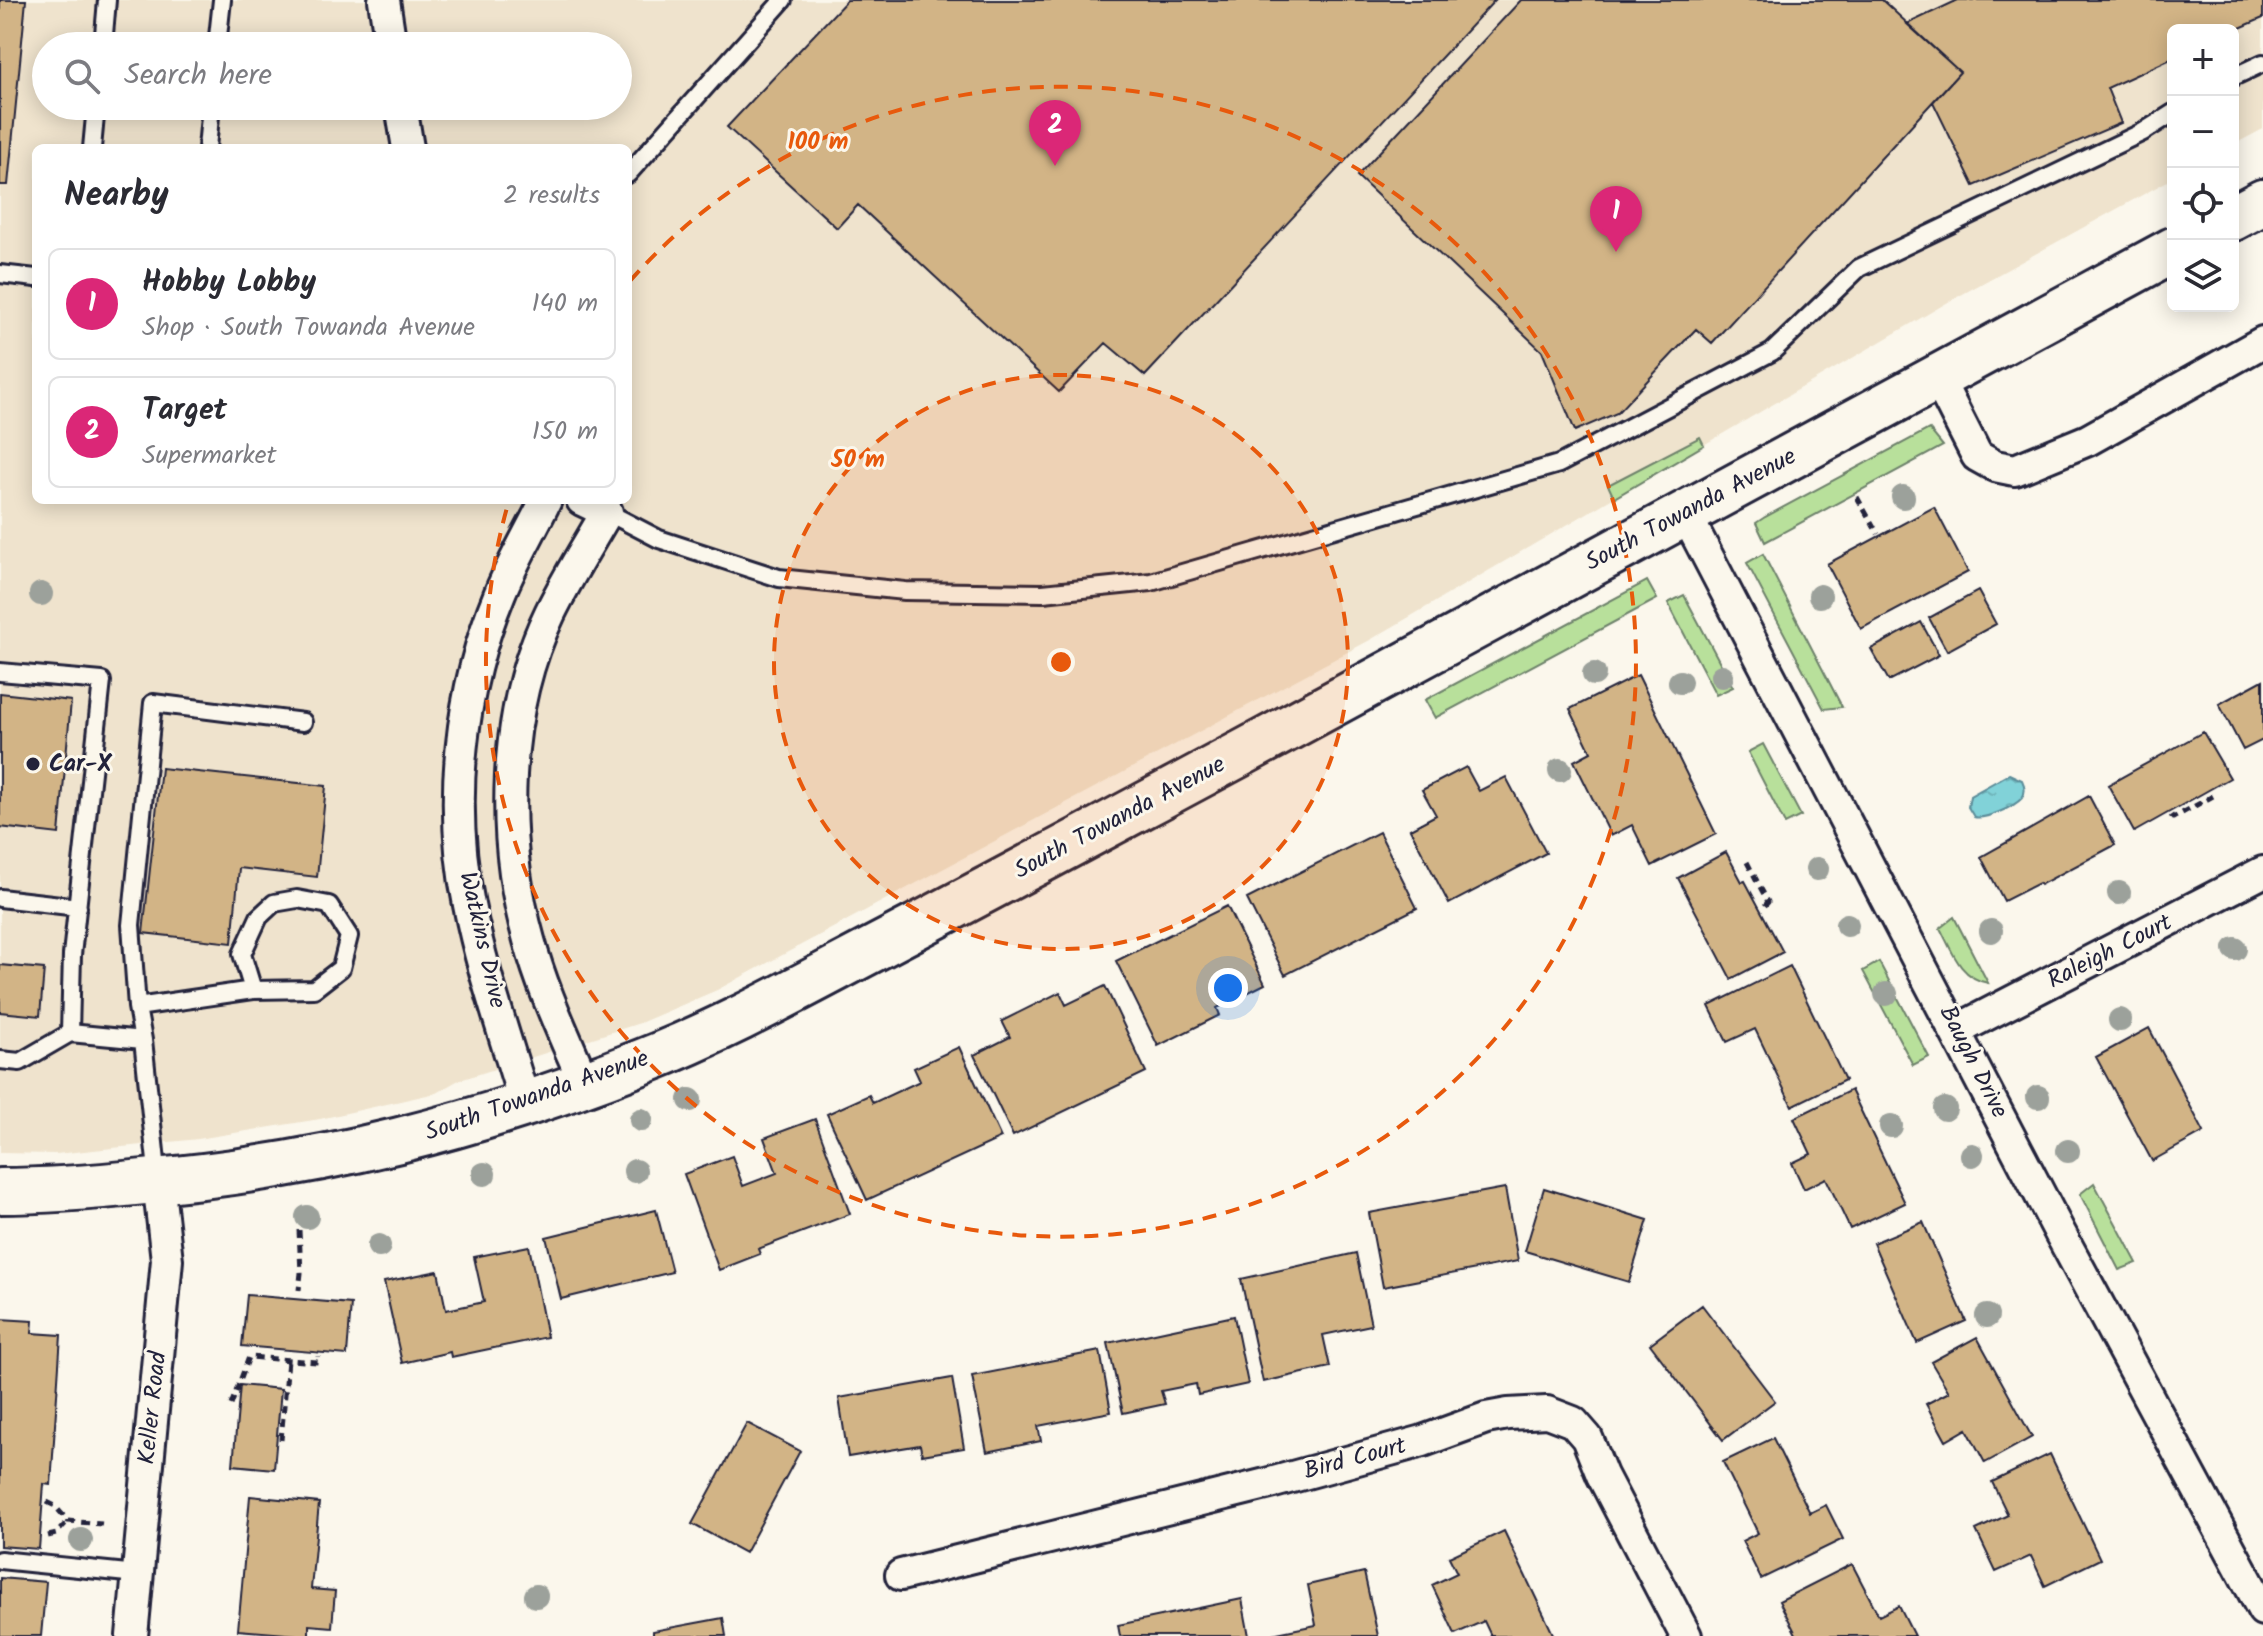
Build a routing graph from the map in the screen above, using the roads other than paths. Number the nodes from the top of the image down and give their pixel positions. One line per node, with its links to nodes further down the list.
1 (107, 0): 5 (lane)
2 (222, 0): 6 (lane)
3 (384, 0): 7 (street)
4 (783, 0): 17 (lane)
5 (104, 32)
6 (219, 32)
7 (389, 32)
8 (2263, 63): 9 (lane)
9 (2239, 74)
10 (2167, 117): 26 (lane)
11 (95, 120): 14 (lane)
12 (210, 120): 15 (lane)
13 (403, 120): 16 (street)
14 (92, 144)
15 (207, 144)
16 (407, 144)
17 (632, 170)
18 (2263, 202): 19 (main road)
19 (2239, 215)
20 (2167, 253): 24 (main road, South Towanda Avenue)
21 (0, 274): 22 (lane)
22 (32, 278)
23 (2263, 342): 24 (street)
24 (1937, 377): 27 (main road, South Towanda Avenue)
25 (544, 504): 40 (street, Watkins Drive)
26 (594, 506): 39 (street, Watkins Drive)
27 (1685, 513): 35 (street, Baugh Drive); 39 (main road, South Towanda Avenue)
28 (0, 672): 32 (lane)
29 (303, 722): 34 (lane)
30 (2263, 872): 35 (street, Raleigh Court)
31 (0, 898): 32 (lane)
32 (78, 907): 36 (lane)
33 (253, 990): 33 (lane); 34 (lane)
34 (137, 1007): 37 (lane)
35 (1957, 1030): 46 (street, Baugh Drive)
36 (70, 1033): 37 (lane); 38 (lane)
37 (143, 1040): 41 (lane)
38 (0, 1060)
39 (584, 1082): 40 (main road, South Towanda Avenue)
40 (525, 1104): 41 (main road, South Towanda Avenue)
41 (158, 1181): 42 (main road, South Towanda Avenue); 44 (street, Keller Road)
42 (0, 1191)
43 (0, 1560): 44 (lane)
44 (137, 1574): 47 (street, Keller Road)
45 (901, 1575): 48 (street, Bird Court)
46 (2263, 1610)
47 (132, 1636)
48 (1686, 1636)

